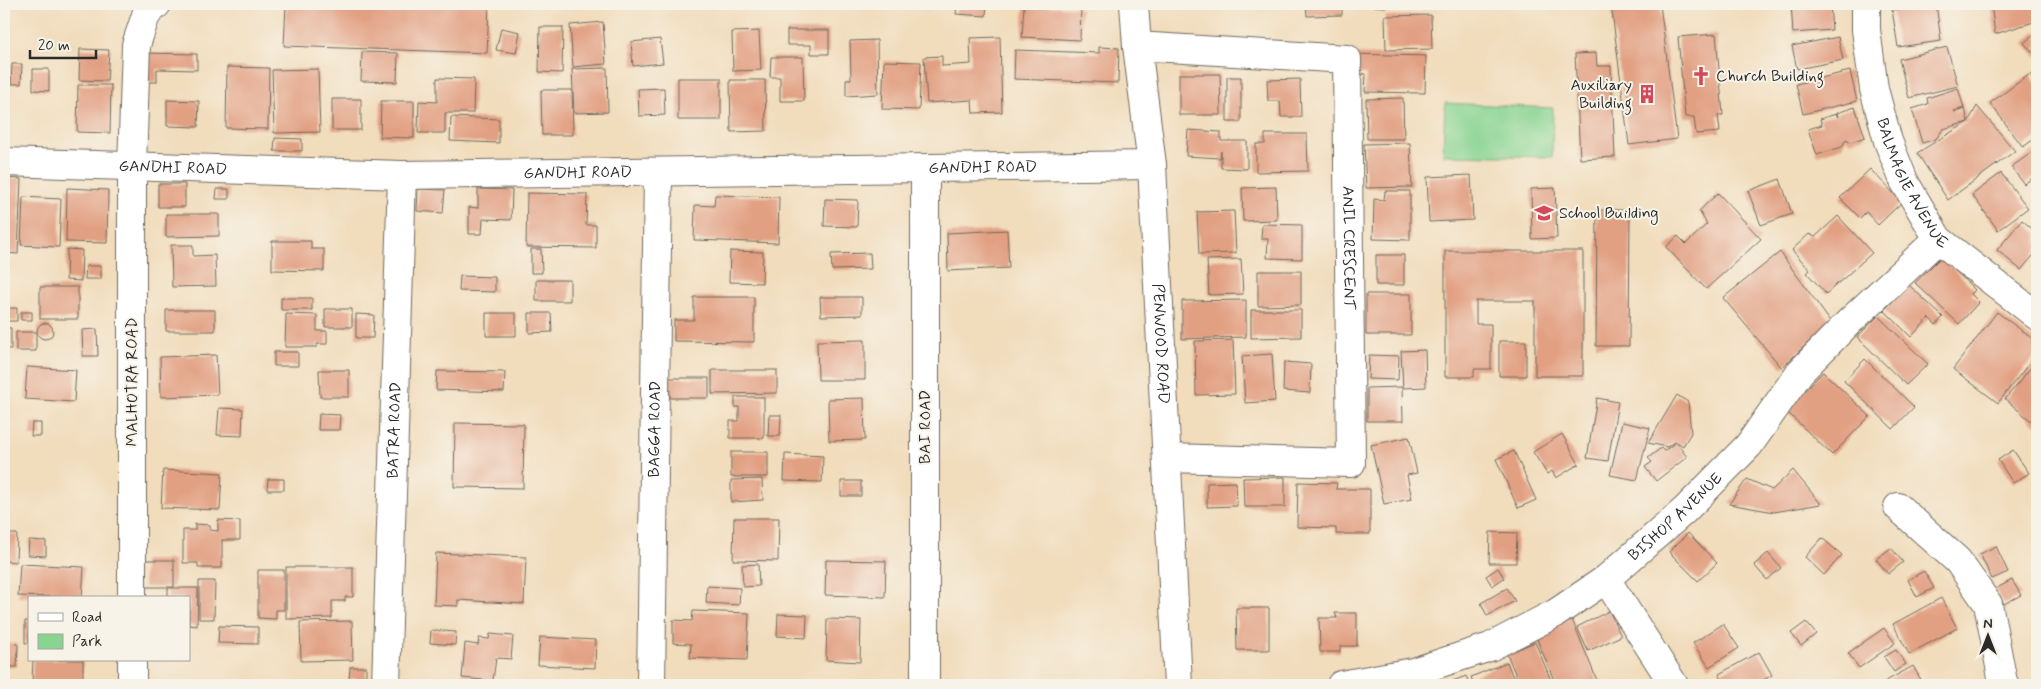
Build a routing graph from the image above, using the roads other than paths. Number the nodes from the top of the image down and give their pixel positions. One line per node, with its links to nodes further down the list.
1 (158, 4): 7 (street, MALHOTRA ROAD)
2 (1134, 4): 4 (street, PENWOOD ROAD)
3 (1866, 4): 11 (street, BALMAGIE AVENUE)
4 (1137, 46): 6 (street, PENWOOD ROAD); 13 (street, ANIL CRESCENT)
5 (4, 162): 7 (street, GANDHI ROAD)
6 (1152, 166): 8 (street, GANDHI ROAD); 13 (street, PENWOOD ROAD)
7 (132, 167): 10 (street, GANDHI ROAD); 16 (street, MALHOTRA ROAD)
8 (925, 169): 9 (street, GANDHI ROAD); 21 (street, BAI ROAD)
9 (658, 173): 10 (street, GANDHI ROAD); 20 (street, BAGGA ROAD)
10 (402, 175): 19 (street, BATRA ROAD)
11 (1938, 239): 12 (street, BALMAGIE AVENUE); 15 (street, BISHOP AVENUE)
12 (2037, 316)
13 (1167, 458): 22 (street, PENWOOD ROAD)
14 (1898, 507): 25 (street)
15 (1606, 579): 23 (street, BISHOP AVENUE); 24 (street)
16 (132, 596)
17 (132, 662): 18 (street)
18 (132, 685)
19 (386, 685)
20 (651, 685)
21 (925, 685)
22 (1178, 685)
23 (1341, 685)
24 (1674, 685)
25 (2005, 685)

